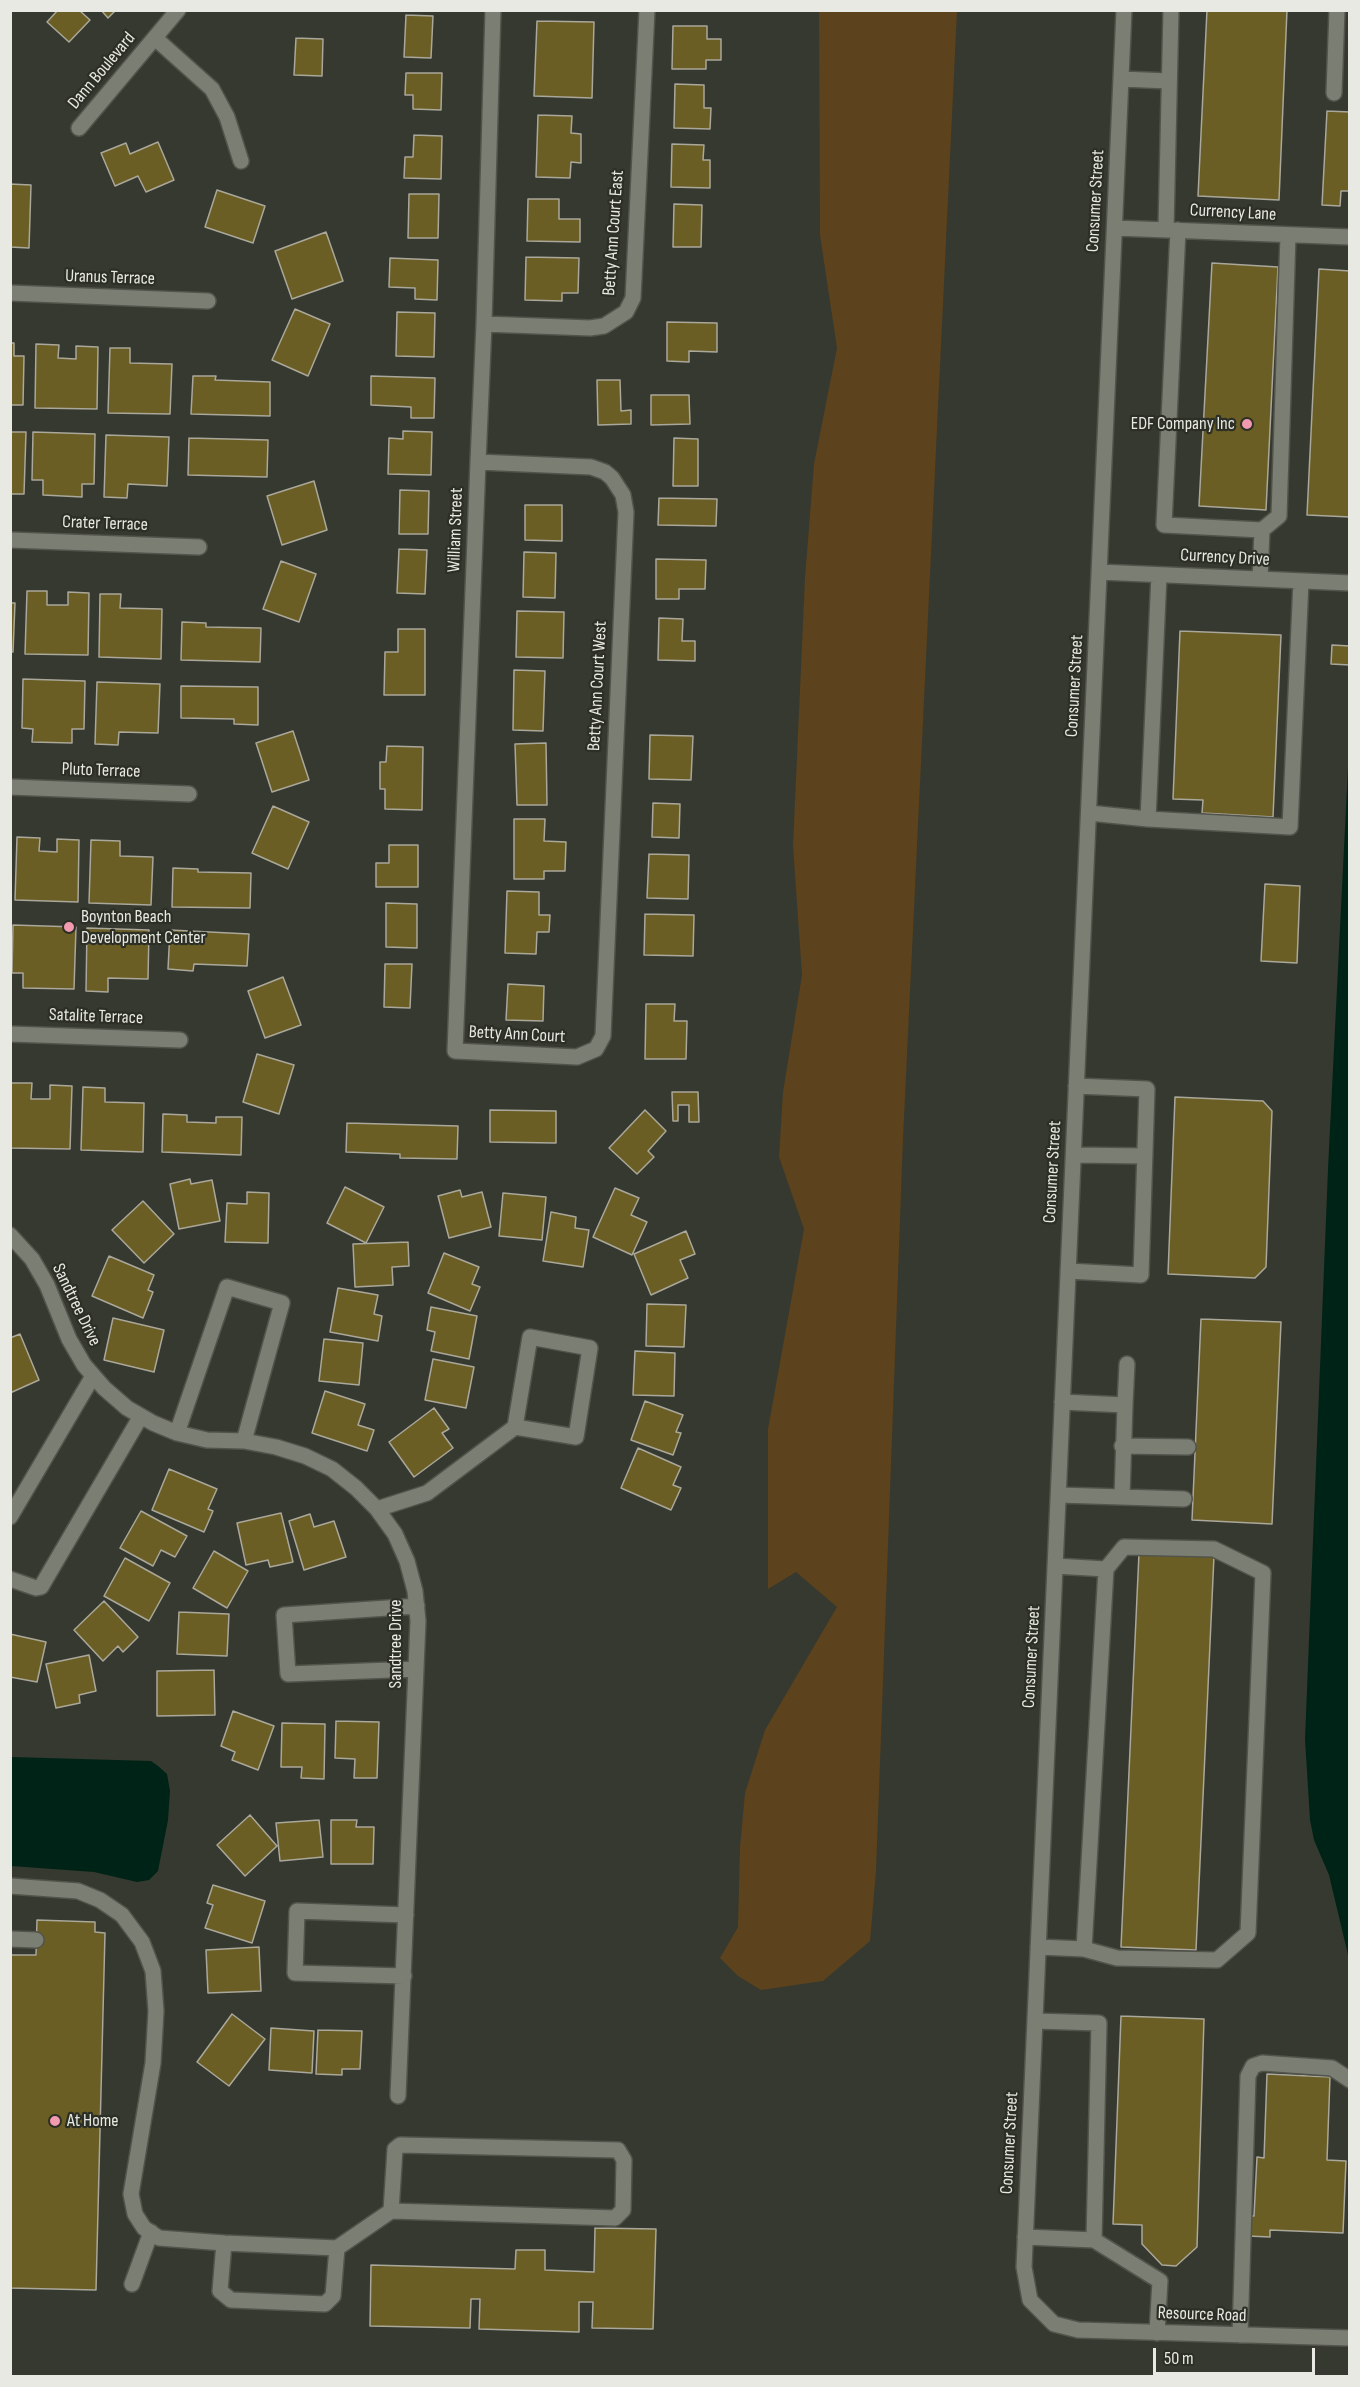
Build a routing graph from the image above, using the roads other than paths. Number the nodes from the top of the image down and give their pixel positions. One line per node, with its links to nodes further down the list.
1 (178, 10): 7 (street, Dann Boulevard)
2 (493, 10): 19 (street, William Street)
3 (646, 10): 19 (street, Betty Ann Court East)
4 (1124, 10): 8 (street, Consumer Street)
5 (1171, 10): 9 (street)
6 (1337, 10): 10 (street)
7 (155, 38): 11 (street, Dann Boulevard); 12 (street)
8 (1121, 79): 9 (street); 13 (street, Consumer Street)
9 (1169, 81): 14 (street)
10 (1334, 93)
11 (79, 129)
12 (241, 161)
13 (1115, 228): 14 (street, Currency Lane); 24 (street, Consumer Street)
14 (1172, 230): 15 (street, Currency Lane); 21 (street)
15 (1288, 235): 16 (street, Currency Lane); 21 (street)
16 (1350, 237)
17 (10, 293): 18 (street, Uranus Terrace)
18 (208, 301)
19 (484, 324): 20 (street, William Street)
20 (478, 462): 34 (street, Betty Ann Court West); 36 (street, William Street)
21 (1262, 530): 26 (street)
22 (10, 540): 23 (street, Crater Terrace)
23 (199, 547)
24 (1099, 572): 25 (street, Currency Drive); 31 (street, Consumer Street)
25 (1159, 575): 26 (street, Currency Drive); 32 (street)
26 (1260, 579): 27 (street, Currency Drive)
27 (1301, 581): 28 (street, Currency Drive); 32 (street)
28 (1350, 583)
29 (10, 787): 30 (street, Pluto Terrace)
30 (189, 794)
31 (1089, 813): 32 (street); 37 (street, Consumer Street)
32 (1148, 819)
33 (10, 1034): 35 (street, Satalite Terrace)
34 (603, 1036): 36 (street, Betty Ann Court)
35 (180, 1040)
36 (455, 1051)
37 (1076, 1086): 38 (street, Consumer Street); 39 (street)
38 (1074, 1155): 39 (street); 41 (street, Consumer Street)
39 (1145, 1156): 41 (street)
40 (10, 1235): 43 (street, Sandtree Drive)
41 (1068, 1271): 44 (street, Consumer Street)
42 (1127, 1364): 45 (street)
43 (93, 1376): 46 (street, Sandtree Drive); 56 (street)
44 (1062, 1402): 45 (street); 52 (street, Consumer Street)
45 (1125, 1406): 50 (street)
46 (141, 1416): 48 (street, Sandtree Drive); 59 (street)
47 (515, 1427): 47 (street); 55 (street)
48 (177, 1433): 49 (street, Sandtree Drive); 49 (street)
49 (244, 1441): 55 (street, Sandtree Drive)
50 (1122, 1446): 51 (street); 53 (street)
51 (1188, 1447)
52 (1059, 1495): 53 (street); 57 (street, Consumer Street)
53 (1122, 1497): 54 (street)
54 (1184, 1499)
55 (377, 1509): 60 (street, Sandtree Drive)
56 (10, 1517)
57 (1055, 1566): 58 (street); 66 (street, Consumer Street)
58 (1106, 1569): 67 (street); 67 (street)
59 (10, 1579)
60 (417, 1606): 61 (street, Sandtree Drive); 61 (street)
61 (416, 1669): 63 (street, Sandtree Drive)
62 (10, 1886): 73 (street)
63 (406, 1915): 68 (street, Sandtree Drive); 68 (street)
64 (10, 1939): 65 (street)
65 (36, 1940)
66 (1038, 1947): 67 (street); 69 (street, Consumer Street)
67 (1084, 1949)
68 (404, 1976): 71 (street, Sandtree Drive)
69 (1035, 2021): 74 (street, Consumer Street); 75 (street)
70 (1350, 2080): 81 (street)
71 (398, 2096)
72 (391, 2211): 72 (street); 77 (street)
73 (151, 2232): 76 (street); 78 (street)
74 (1025, 2237): 75 (street); 79 (street, Consumer Street)
75 (1094, 2240): 80 (street)
76 (224, 2243): 77 (street); 77 (street)
77 (337, 2248)
78 (132, 2284)
79 (1053, 2324): 80 (street, Resource Road)
80 (1157, 2333): 81 (street, Resource Road)
81 (1240, 2335): 82 (street, Resource Road)
82 (1350, 2338)

